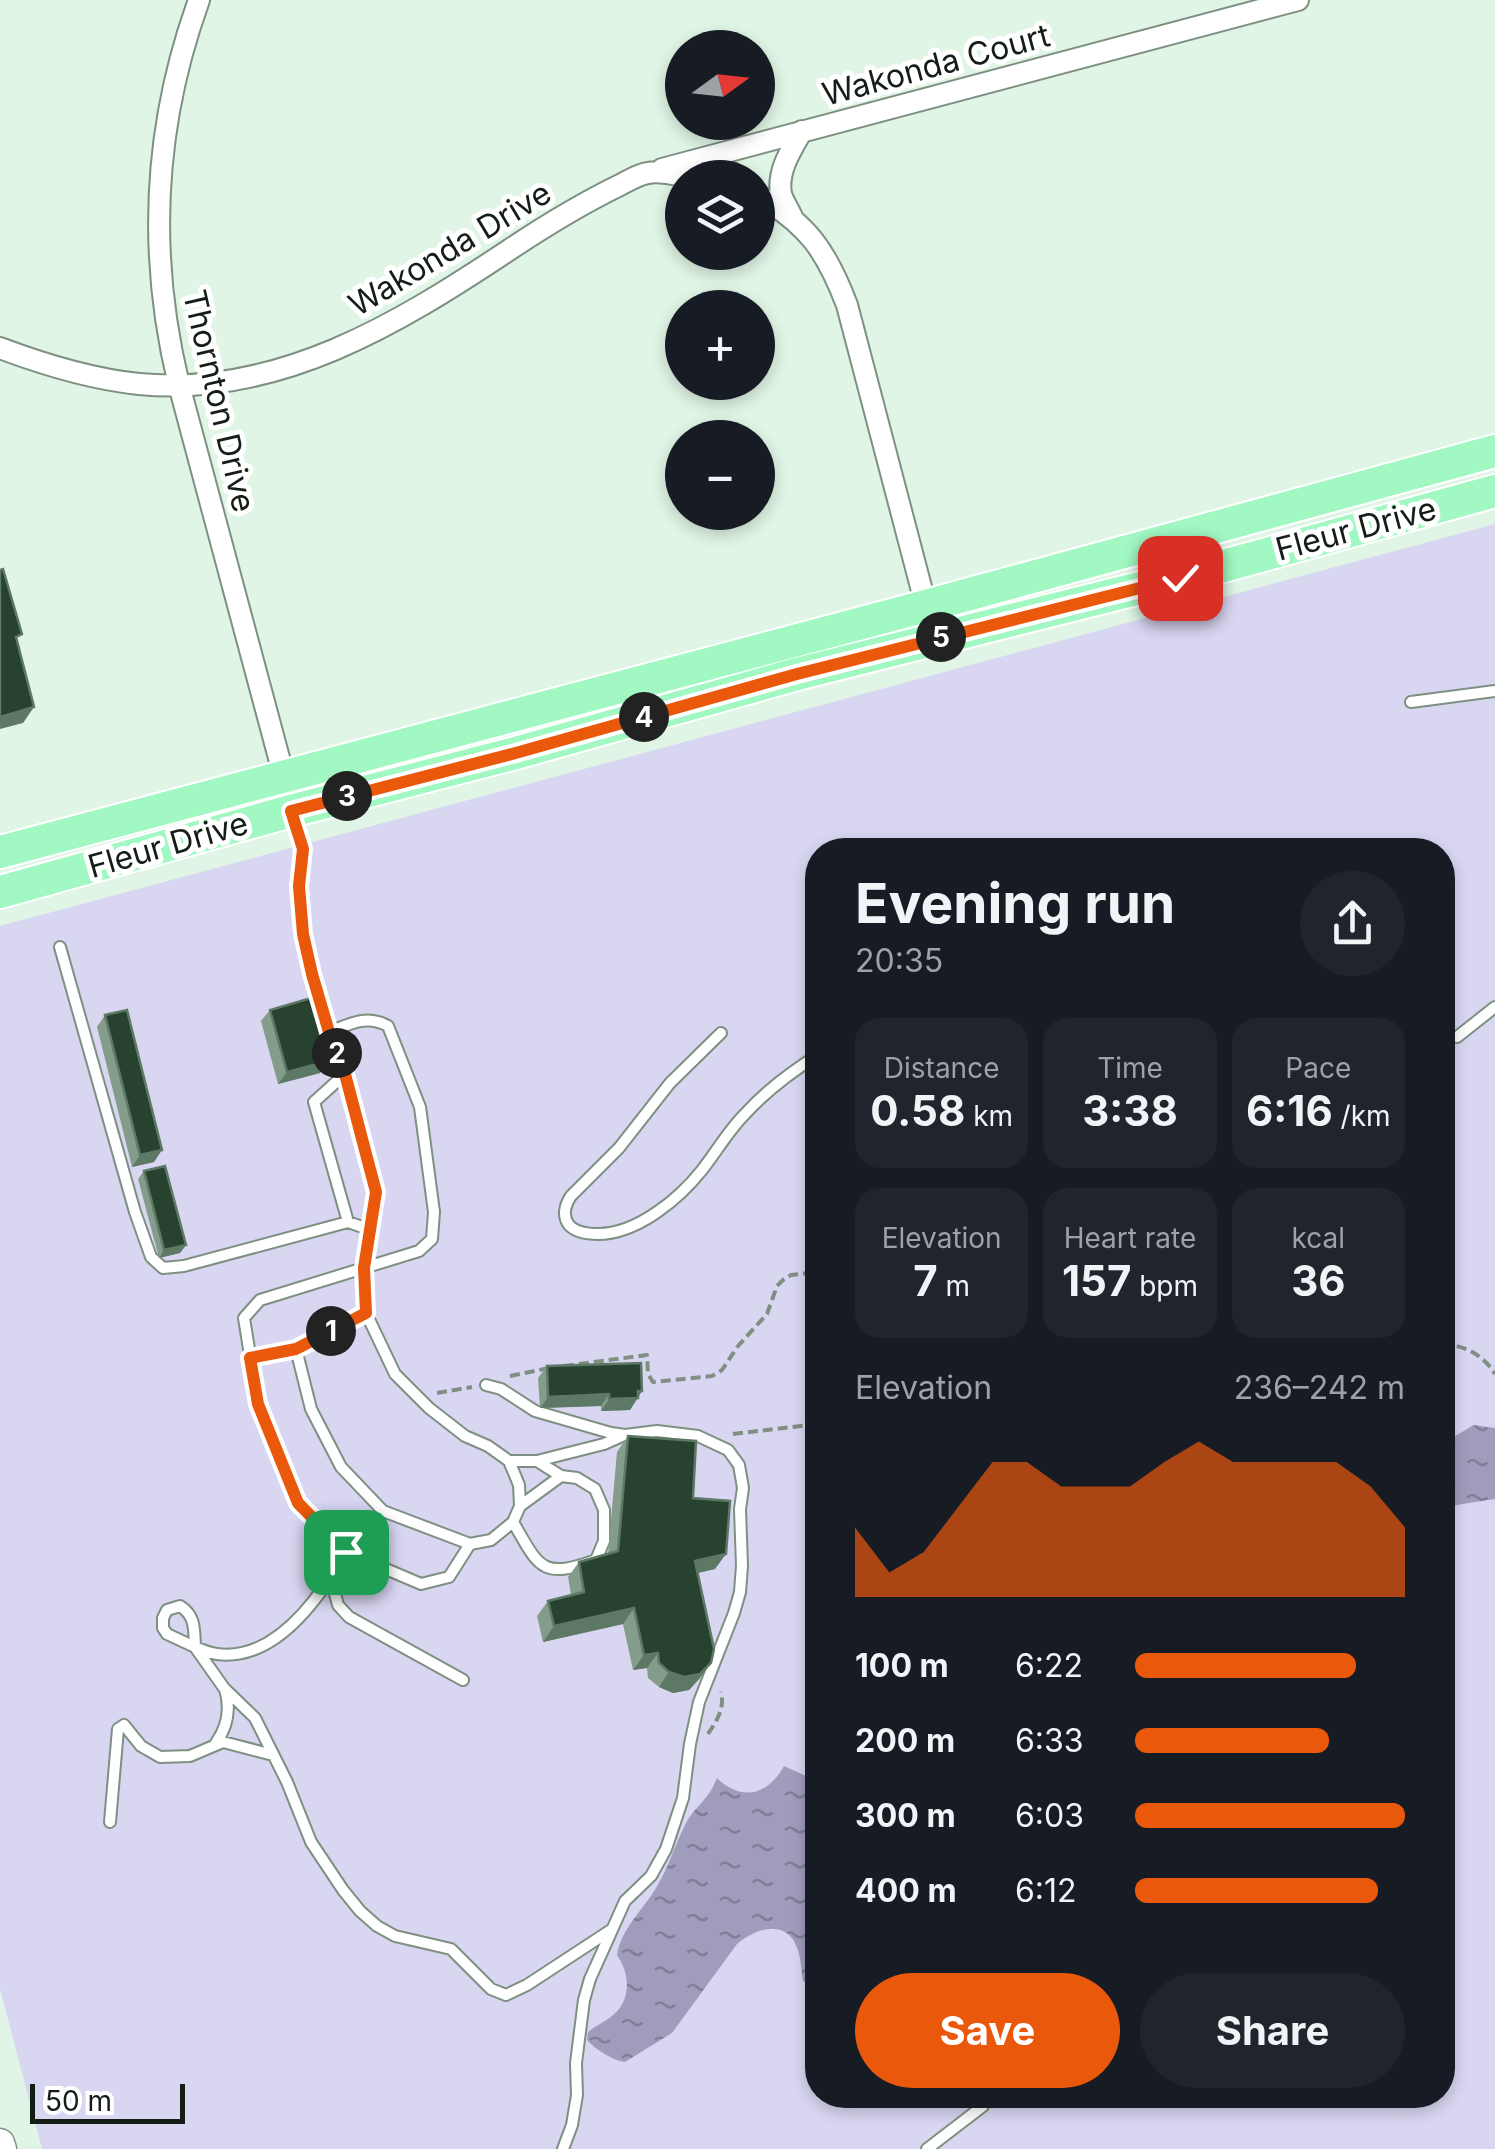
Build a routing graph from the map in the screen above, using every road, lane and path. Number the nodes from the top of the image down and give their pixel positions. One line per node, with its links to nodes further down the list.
1 (199, 0): 9 (street, Thornton Drive)
2 (1298, 0): 3 (street, Wakonda Court)
3 (802, 131): 4 (street, Wakonda Court); 7 (street)
4 (648, 172): 5 (street); 9 (street, Wakonda Drive)
5 (665, 174)
6 (775, 207): 7 (street)
7 (793, 219): 12 (street)
8 (0, 348): 9 (street, Wakonda Drive)
9 (179, 385): 16 (street, Thornton Drive)
10 (1495, 450): 12 (main road, Fleur Drive)
11 (1495, 490): 13 (main road, Fleur Drive)
12 (926, 606): 13 (street); 16 (main road, Fleur Drive)
13 (896, 648): 17 (main road, Fleur Drive)
14 (1495, 691): 15 (lane)
15 (1410, 702)
16 (285, 776): 17 (street, Thornton Drive); 18 (main road, Fleur Drive)
17 (291, 811): 19 (main road, Fleur Drive); 22 (lane)
18 (0, 852)
19 (0, 892)
20 (60, 947): 27 (lane)
21 (1495, 1007): 24 (lane)
22 (329, 1032): 26 (lane); 29 (lane)
23 (721, 1033): 25 (lane)
24 (1457, 1037)
25 (805, 1065)
26 (345, 1074): 27 (lane); 28 (lane)
27 (348, 1222): 28 (lane)
28 (368, 1230): 29 (lane)
29 (364, 1268): 31 (lane); 34 (lane)
30 (805, 1273): 35 (path)
31 (366, 1313): 33 (lane); 39 (lane)
32 (1455, 1347): 37 (path)
33 (296, 1349): 34 (lane); 48 (lane)
34 (250, 1358): 49 (lane)
35 (565, 1366)
36 (549, 1368): 38 (path)
37 (1495, 1374)
38 (486, 1385): 39 (path); 41 (lane)
39 (418, 1397): 43 (lane)
40 (805, 1425): 42 (path)
41 (625, 1435): 42 (lane); 44 (lane)
42 (702, 1437): 56 (lane)
43 (509, 1461): 44 (lane); 46 (lane)
44 (537, 1461): 45 (lane)
45 (561, 1476): 46 (lane); 47 (lane)
46 (520, 1506): 47 (lane)
47 (513, 1522): 48 (lane)
48 (470, 1544): 49 (lane)
49 (346, 1552): 50 (lane)
50 (331, 1578): 51 (lane); 52 (lane)
51 (463, 1680)
52 (224, 1688): 53 (lane); 54 (lane)
53 (216, 1744): 54 (lane); 55 (lane)
54 (273, 1755): 56 (lane)
55 (110, 1822)
56 (612, 1929): 58 (lane)
57 (981, 2108): 59 (lane)
58 (564, 2149)
59 (926, 2149)

